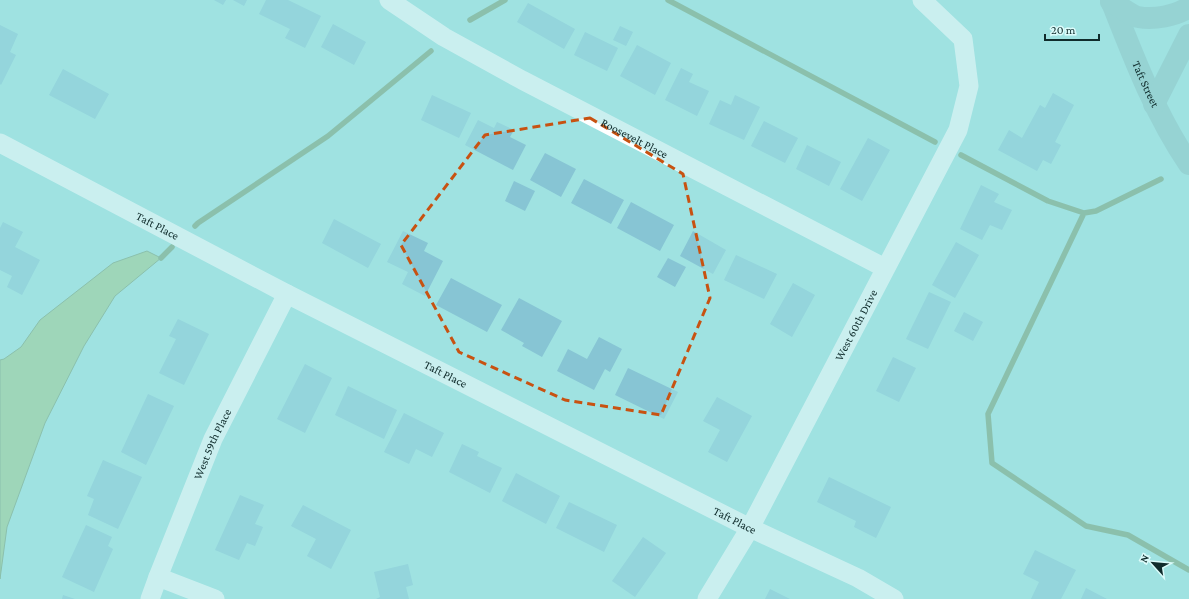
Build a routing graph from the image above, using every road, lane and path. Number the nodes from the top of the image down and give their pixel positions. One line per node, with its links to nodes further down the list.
1 (389, 0): 9 (street, Roosevelt Place)
2 (922, 0): 9 (street, West 60th Drive)
3 (1111, 1): 4 (main road); 6 (main road, Taft Street)
4 (1189, 7)
5 (1189, 35): 6 (main road)
6 (1154, 104): 8 (main road, Taft Street)
7 (0, 143): 10 (street, Taft Place)
8 (1189, 164)
9 (885, 268): 11 (street, West 60th Drive)
10 (287, 294): 11 (street, Taft Place); 12 (street, West 59th Place)
11 (750, 528): 15 (street, West 60th Drive); 16 (street, Taft Place)
12 (158, 577): 13 (street, West 59th Place); 14 (street)
13 (150, 599)
14 (215, 599)
15 (707, 599)
16 (894, 599)

